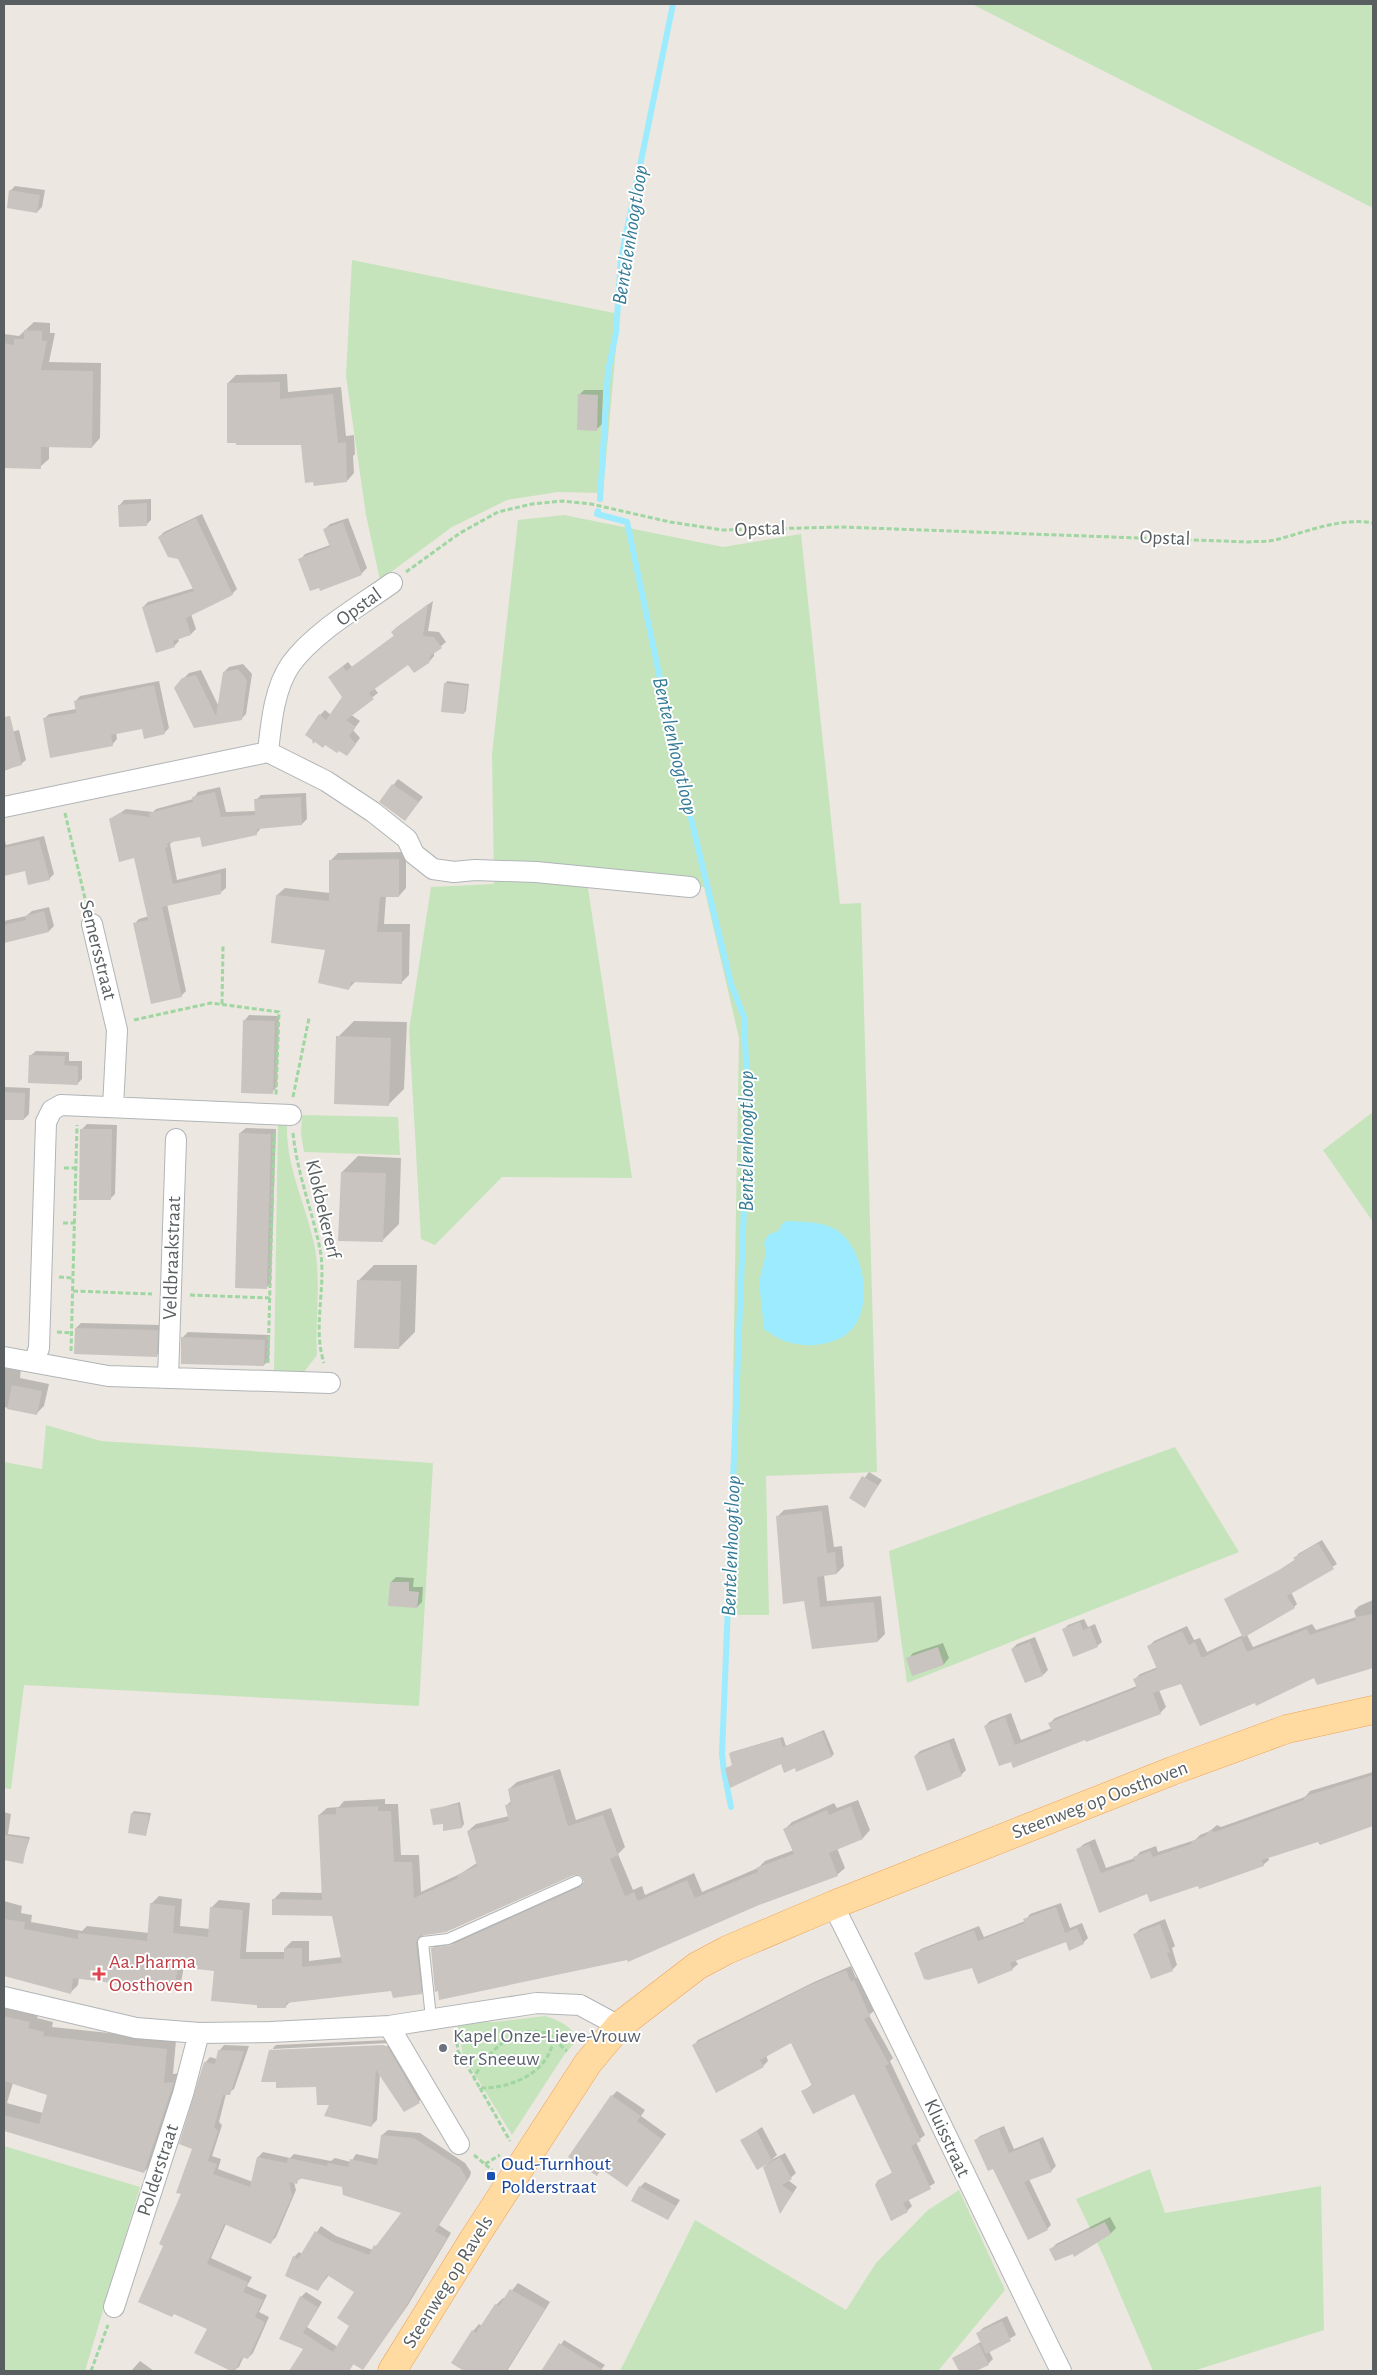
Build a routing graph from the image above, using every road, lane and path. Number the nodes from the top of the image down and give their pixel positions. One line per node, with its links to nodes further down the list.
1 (1373, 523): 2 (path, Opstal)
2 (392, 583): 3 (street, Opstal)
3 (268, 752): 4 (street); 6 (street)
4 (60, 795): 5 (street); 7 (path, Semersstraat)
5 (4, 807)
6 (690, 886)
7 (92, 924): 13 (street, Semersstraat)
8 (223, 946): 9 (path)
9 (222, 1004): 11 (path); 14 (path)
10 (309, 1018): 14 (path, Klokbekererf)
11 (134, 1020)
12 (78, 1106): 13 (street); 17 (street); 18 (path)
13 (113, 1107): 14 (street)
14 (283, 1114): 20 (path); 21 (path, Klokbekererf)
15 (176, 1139): 19 (street, Veldbraakstraat)
16 (4, 1357): 17 (street)
17 (34, 1362): 18 (street)
18 (71, 1369): 19 (street)
19 (168, 1378): 20 (street)
20 (267, 1381): 21 (street)
21 (330, 1383)
22 (1373, 1710): 24 (main road, Steenweg op Oosthoven)
23 (577, 1880): 26 (lane)
24 (832, 1905): 28 (main road, Steenweg op Ravels); 43 (street, Kluisstraat)
25 (4, 1997): 30 (street)
26 (431, 2018): 27 (street); 28 (street)
27 (389, 2026): 30 (street); 35 (street)
28 (619, 2026): 39 (main road, Steenweg op Ravels)
29 (454, 2027): 33 (path)
30 (199, 2033): 40 (street, Polderstraat)
31 (554, 2039): 32 (path); 33 (path); 34 (path)
32 (567, 2051)
33 (474, 2078): 34 (path)
34 (480, 2088): 36 (path)
35 (459, 2144): 38 (path)
36 (508, 2147)
37 (505, 2152): 38 (path)
38 (485, 2164): 39 (path)
39 (510, 2183): 42 (main road, Steenweg op Ravels)
40 (114, 2307): 41 (path)
41 (91, 2371)
42 (392, 2371)
43 (1061, 2371)

